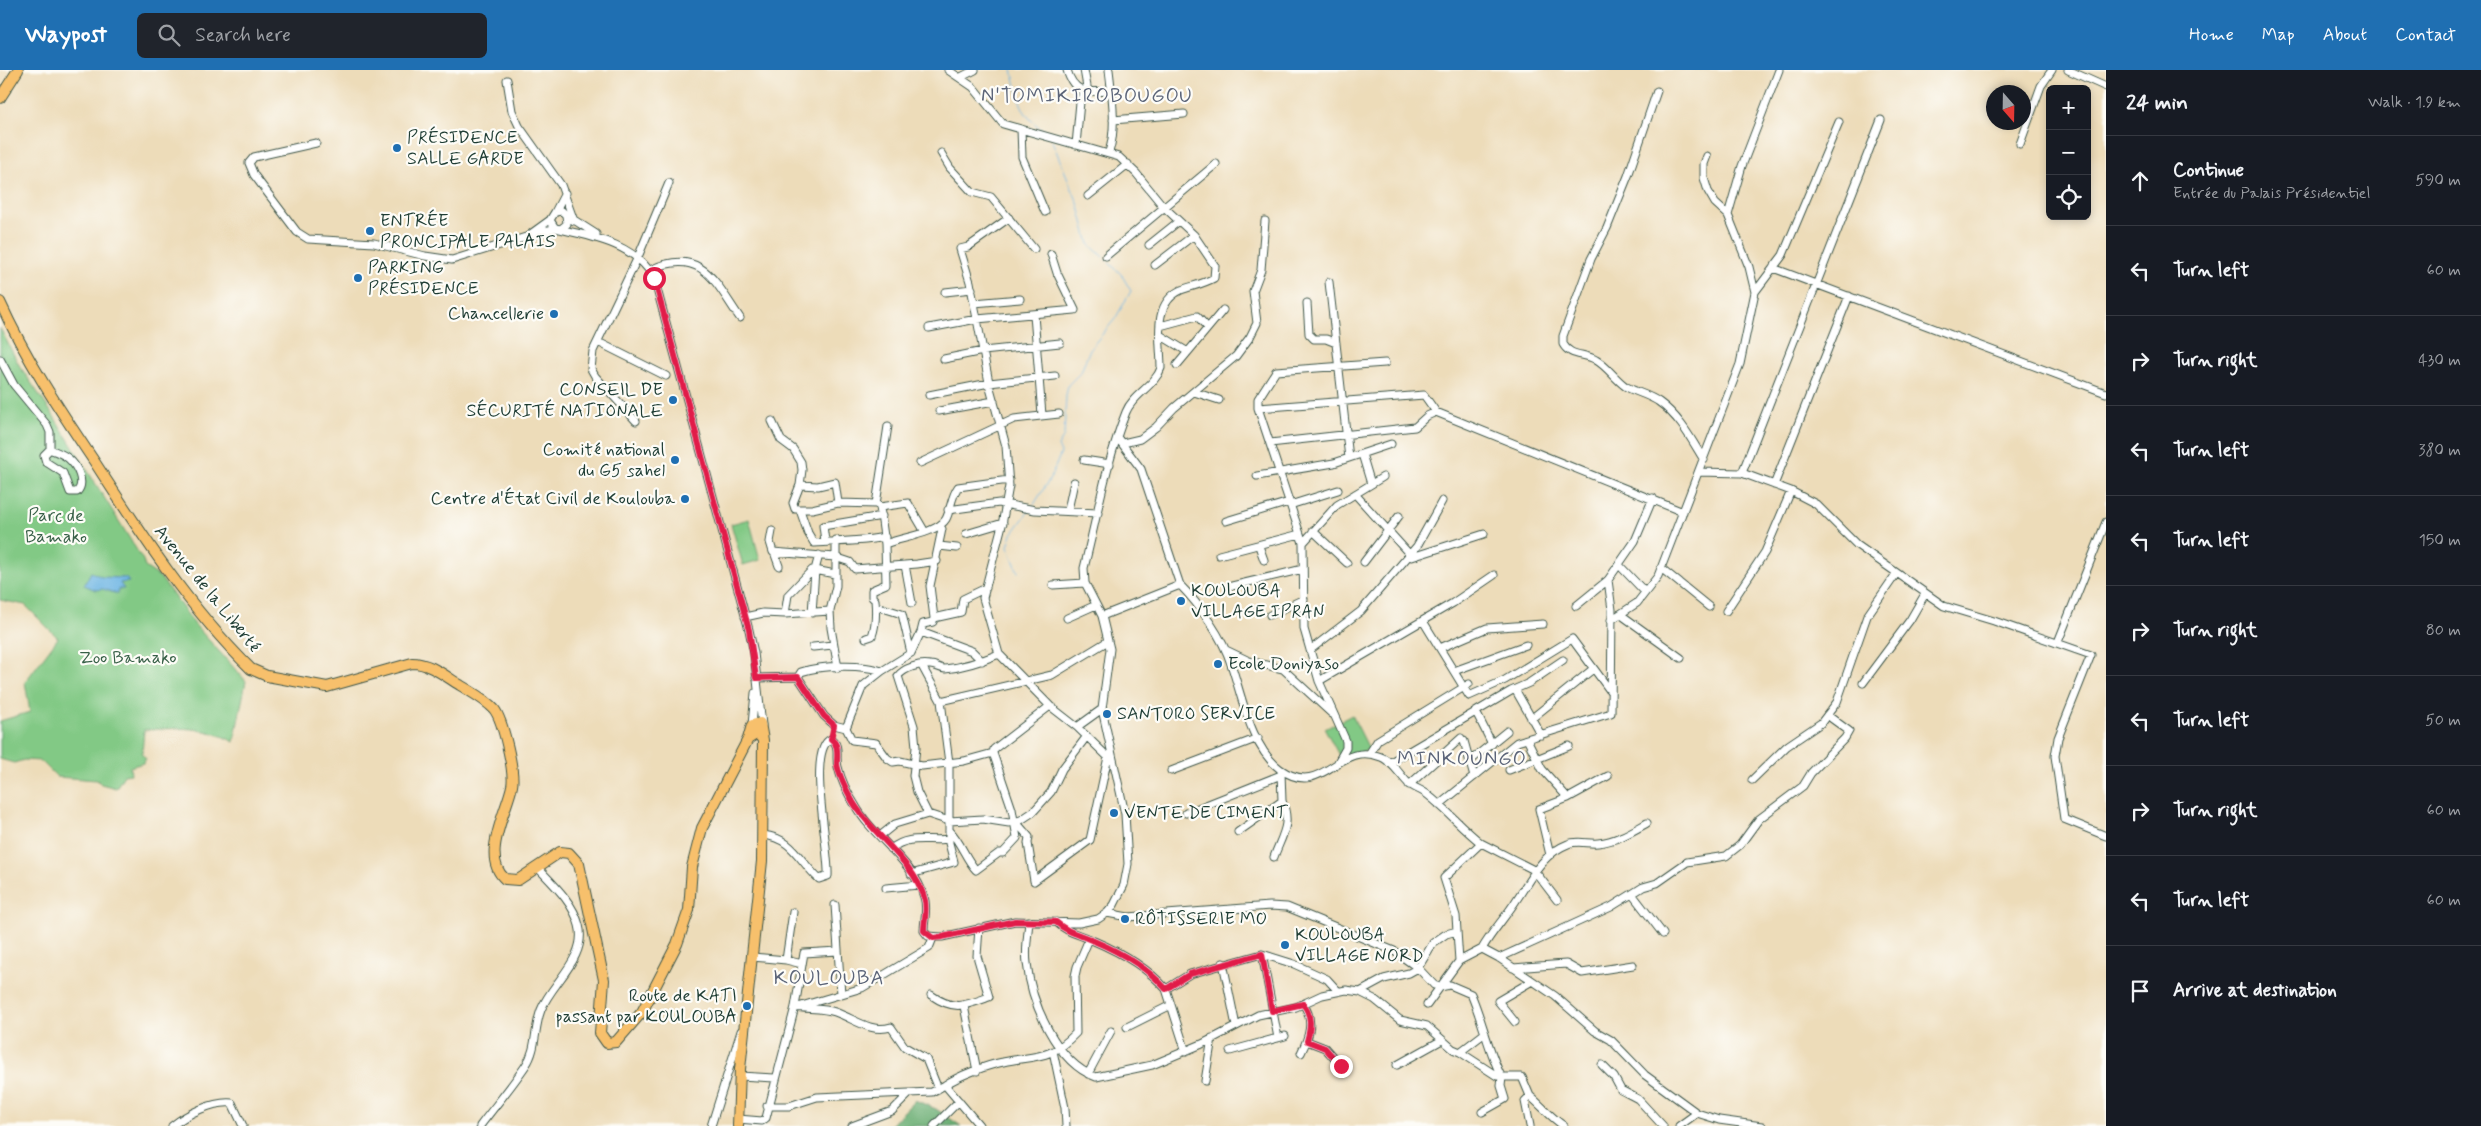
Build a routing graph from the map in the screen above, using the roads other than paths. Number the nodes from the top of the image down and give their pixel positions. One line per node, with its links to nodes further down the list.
1 (18, 70): 16 (highway)
2 (948, 70): 10 (street)
3 (975, 70): 10 (street)
4 (1067, 70): 13 (street)
5 (1084, 70): 13 (street)
6 (1109, 70): 14 (street)
7 (1779, 70): 37 (street)
8 (2052, 70): 23 (street)
9 (2068, 70): 12 (street)
10 (961, 76): 21 (street)
11 (506, 80): 31 (street)
12 (2106, 87)
13 (1086, 91): 14 (street); 24 (street)
14 (1111, 91): 18 (street)
15 (1657, 91): 112 (street)
16 (0, 98)
17 (1184, 114): 18 (street)
18 (1113, 120): 26 (street)
19 (1881, 120): 56 (street)
20 (1839, 122): 53 (street)
21 (1021, 129): 24 (street); 35 (street)
22 (316, 143): 45 (street)
23 (2020, 144)
24 (1076, 145): 26 (street)
25 (941, 152): 38 (street)
26 (1109, 152): 28 (street)
27 (1707, 156): 37 (street)
28 (1128, 164): 32 (street); 33 (street)
29 (1216, 164): 33 (street)
30 (669, 183): 51 (street)
31 (565, 192): 34 (street); 40 (street)
32 (1088, 196)
33 (1163, 206): 41 (street); 50 (street)
34 (555, 212): 36 (street); 39 (street)
35 (1045, 212)
36 (566, 215): 40 (street); 43 (street)
37 (1728, 215): 59 (street)
38 (1008, 218): 48 (street); 57 (street)
39 (550, 220): 43 (street); 45 (street)
40 (574, 221): 46 (street)
41 (1179, 221): 44 (street); 47 (street)
42 (1265, 221): 88 (street)
43 (559, 228): 45 (street); 46 (street)
44 (1194, 235): 52 (street); 69 (street)
45 (527, 236)
46 (609, 242): 51 (street)
47 (1149, 245)
48 (1034, 250)
49 (1051, 254): 66 (street)
50 (1106, 256)
51 (638, 258): 54 (street); 73 (street)
52 (1154, 266)
53 (1774, 268): 56 (street); 59 (street)
54 (650, 270): 67 (street); 199 (street)
55 (1329, 282): 75 (street)
56 (1815, 283): 60 (street); 117 (street)
57 (972, 289): 58 (street); 62 (street)
58 (945, 292)
59 (1755, 292): 112 (street)
60 (1849, 296): 89 (street); 124 (street)
61 (1020, 299): 62 (street)
62 (974, 303): 68 (street)
63 (1307, 303): 75 (street)
64 (1, 308): 288 (highway, Avenue de la Liberté)
65 (1222, 310): 71 (street)
66 (1034, 315): 68 (street); 76 (street)
67 (740, 318)
68 (977, 319): 70 (street); 77 (street)
69 (1160, 326): 71 (street); 72 (street)
70 (929, 328)
71 (1208, 328): 78 (street)
72 (1160, 335): 78 (street); 104 (street)
73 (598, 342): 84 (street); 99 (street)
74 (1060, 343): 76 (street)
75 (1336, 343): 83 (street)
76 (1038, 346): 77 (street); 86 (street)
77 (982, 351): 80 (street); 87 (street)
78 (1188, 352): 82 (street)
79 (0, 359): 108 (street)
80 (944, 359)
81 (1386, 362): 83 (street)
82 (1177, 365)
83 (1339, 366): 93 (street); 94 (street)
84 (666, 376)
85 (1055, 376): 86 (street)
86 (1039, 378): 87 (street); 98 (street)
87 (989, 383): 90 (street); 91 (street)
88 (1194, 392): 92 (street); 105 (street)
89 (2106, 393)
90 (929, 395)
91 (994, 400): 95 (street); 102 (street)
92 (1219, 400)
93 (1342, 400): 94 (street); 96 (street); 103 (street)
94 (1258, 408): 106 (street)
95 (939, 411)
96 (1436, 412): 103 (street); 128 (street)
97 (1059, 414): 98 (street)
98 (1042, 415): 102 (street)
99 (636, 421)
100 (772, 421): 123 (street)
101 (888, 426): 133 (street)
102 (1000, 426): 113 (street); 120 (street)
103 (1346, 434): 106 (street); 110 (street)
104 (1117, 437): 105 (street); 114 (street)
105 (1122, 443): 181 (street)
106 (1270, 443): 115 (street)
107 (1391, 444): 109 (street)
108 (50, 449): 108 (street)
109 (1362, 454): 110 (street); 122 (street)
110 (1349, 458): 115 (street)
111 (1084, 460): 114 (street)
112 (1704, 460): 116 (street)
113 (920, 463)
114 (1110, 464): 138 (street)
115 (1279, 472): 118 (street); 132 (street)
116 (1699, 472): 117 (street); 137 (street)
117 (1742, 473): 124 (street)
118 (1257, 476)
119 (1383, 477): 122 (street)
120 (1009, 480): 131 (street); 135 (street)
121 (1074, 482): 136 (street)
122 (1371, 484): 127 (street)
123 (800, 485): 130 (street); 134 (street)
124 (1774, 485): 126 (street)
125 (1338, 490): 132 (street)
126 (1791, 491): 176 (street); 193 (street)
127 (1355, 494): 146 (street); 147 (street)
128 (1653, 498): 137 (street); 168 (street)
129 (1442, 501): 162 (street)
130 (838, 503): 133 (street); 134 (street)
131 (1006, 504): 135 (street); 136 (street); 143 (street)
132 (1290, 504): 141 (street); 150 (street)
133 (878, 506): 139 (street); 148 (street)
134 (800, 510): 154 (street)
135 (948, 510): 144 (street)
136 (1068, 510): 138 (street)
137 (1683, 512): 172 (street)
138 (1098, 513): 179 (street)
139 (882, 516): 153 (street); 154 (street)
140 (1399, 516): 147 (street)
141 (1226, 521)
142 (2106, 522): 208 (street)
143 (1003, 523): 149 (street); 183 (street)
144 (940, 526): 148 (street); 156 (street)
145 (772, 531): 159 (street)
146 (1314, 531): 155 (street); 167 (street)
147 (1387, 531): 162 (street); 166 (street)
148 (925, 532): 153 (street)
149 (966, 534)
150 (1300, 534): 155 (street); 157 (street)
151 (1484, 534): 162 (street)
152 (836, 540): 153 (street); 154 (street); 163 (street)
153 (885, 540): 171 (street)
154 (825, 541)
155 (1303, 543): 173 (street)
156 (939, 546): 158 (street); 165 (street)
157 (1259, 546): 160 (street); 164 (street)
158 (957, 548)
159 (774, 552): 161 (street); 170 (street)
160 (1219, 554)
161 (819, 555): 163 (street); 174 (street)
162 (1409, 555): 214 (street)
163 (835, 557): 171 (street); 175 (street)
164 (1264, 560)
165 (937, 561): 169 (street); 200 (street)
166 (1364, 562)
167 (1347, 563)
168 (1619, 564): 178 (street); 184 (street)
169 (905, 565): 171 (street); 187 (street)
170 (779, 566)
171 (886, 566): 189 (street)
172 (1661, 568): 184 (street); 191 (street)
173 (1303, 569): 182 (street); 186 (street)
174 (815, 570): 175 (street); 194 (street); 195 (street)
175 (835, 574): 192 (street)
176 (1896, 574): 185 (street); 239 (street)
177 (1494, 575): 203 (street)
178 (1608, 580): 190 (street); 202 (street)
179 (1084, 583): 180 (street); 188 (street)
180 (1053, 585)
181 (1180, 585): 198 (street); 213 (street)
182 (1232, 586)
183 (986, 588): 200 (street); 216 (street)
184 (1645, 592): 196 (street)
185 (1925, 594): 208 (street); 230 (street)
186 (1304, 598): 197 (street); 214 (street)
187 (912, 603)
188 (1096, 605): 198 (street); 201 (street)
189 (876, 606): 206 (street); 215 (street)
190 (1576, 606)
191 (1709, 607)
192 (830, 611): 194 (street); 209 (street)
193 (1726, 611)
194 (812, 612): 195 (street)
195 (785, 614): 199 (street)
196 (1620, 614): 202 (street); 217 (street)
197 (1270, 615)
198 (1102, 616): 207 (street)
199 (745, 617): 226 (street)
200 (934, 618): 205 (street)
201 (1067, 618)
202 (1612, 620): 233 (street)
203 (1423, 621): 212 (street); 229 (street)
204 (1543, 624): 212 (street)
205 (921, 632): 215 (street); 219 (street)
206 (866, 638)
207 (1108, 641): 228 (street); 236 (street)
208 (2058, 642): 282 (street)
209 (833, 645): 211 (street); 221 (street)
210 (1526, 645): 224 (street)
211 (813, 648)
212 (1440, 648): 224 (street)
213 (1226, 650): 238 (street); 248 (street)
214 (1310, 650): 229 (street)
215 (911, 653): 223 (street)
216 (999, 654): 219 (street); 228 (street)
217 (1680, 658)
218 (1563, 660): 232 (street)
219 (982, 661): 220 (street)
220 (922, 666): 234 (street); 261 (street)
221 (838, 668): 223 (street); 225 (street)
222 (1593, 669): 227 (street); 233 (street); 240 (street)
223 (882, 671): 244 (street)
224 (1454, 671): 231 (street)
225 (798, 677): 226 (street); 242 (street)
226 (756, 680): 241 (street)
227 (1504, 680): 231 (street); 232 (street)
228 (1025, 681): 234 (street); 235 (street)
229 (1319, 681): 238 (street)
230 (1863, 683)
231 (1466, 686): 256 (street)
232 (1513, 691): 237 (street); 240 (street)
233 (1611, 692): 246 (street)
234 (940, 702): 259 (street)
235 (1050, 706): 243 (street); 255 (street)
236 (1102, 710): 243 (street); 297 (street)
237 (1476, 712): 253 (street); 262 (street)
238 (1333, 715): 260 (street)
239 (1827, 715): 268 (street); 293 (street)
240 (1531, 719): 246 (street)
241 (757, 725): 249 (highway); 252 (highway)
242 (834, 725): 244 (street); 250 (street)
243 (1077, 727): 247 (street)
244 (846, 728): 261 (street)
245 (1507, 731): 253 (street)
246 (1540, 735): 251 (street)
247 (1087, 736): 276 (street); 276 (street)
248 (1258, 738): 264 (street); 265 (street)
249 (748, 739): 252 (highway); 288 (highway, Avenue de la Liberté)
250 (831, 739): 280 (street); 281 (street)
251 (1527, 739): 257 (street); 267 (street)
252 (763, 740): 280 (highway)
253 (1492, 744): 258 (street)
254 (1569, 746): 257 (street)
255 (993, 753): 259 (street); 276 (street)
256 (1369, 754): 260 (street); 262 (street)
257 (1537, 759): 263 (street); 270 (street)
258 (1470, 761): 267 (street); 269 (street)
259 (949, 762): 261 (street); 275 (street)
260 (1338, 762): 265 (street)
261 (913, 763): 274 (street)
262 (1389, 763): 269 (street)
263 (1509, 770)
264 (1171, 771)
265 (1281, 772): 271 (street); 273 (street)
266 (1608, 776): 270 (street)
267 (1474, 777): 272 (street)
268 (1752, 780)
269 (1409, 784): 272 (street)
270 (1568, 798): 286 (street)
271 (1282, 801): 279 (street); 287 (street)
272 (1439, 805): 284 (street)
273 (1186, 813)
274 (928, 814): 275 (street); 281 (street)
275 (949, 821): 276 (street); 278 (street)
276 (1016, 822): 278 (street)
277 (1647, 823): 286 (street)
278 (949, 830): 283 (street)
279 (1238, 832)
280 (763, 834): 308 (highway)
281 (880, 836): 285 (street)
282 (2106, 836)
283 (949, 839): 285 (street); 290 (street)
284 (1482, 843): 289 (street); 301 (street)
285 (891, 849): 290 (street)
286 (1550, 856): 289 (street)
287 (1274, 857)
288 (537, 867): 365 (street)
289 (1534, 870): 294 (street); 305 (street)
290 (911, 874): 291 (street)
291 (919, 885): 292 (street); 303 (street)
292 (886, 888)
293 (1632, 894): 302 (street); 309 (street)
294 (1557, 900)
295 (835, 905): 306 (street)
296 (793, 912): 310 (street)
297 (1107, 913): 299 (street); 315 (street)
298 (1029, 921): 299 (street); 300 (street); 339 (street)
299 (1056, 922): 304 (street)
300 (979, 928): 303 (street); 327 (street)
301 (1456, 931): 311 (street); 315 (street)
302 (1663, 934)
303 (933, 938): 322 (street)
304 (1089, 939): 319 (street); 339 (street)
305 (1482, 949): 309 (street); 311 (street)
306 (838, 951): 313 (street); 322 (street)
307 (1262, 954): 312 (street); 320 (street); 329 (street)
308 (752, 957): 310 (street); 330 (highway)
309 (1499, 958): 316 (street)
310 (786, 960): 313 (street)
311 (1460, 961): 318 (street)
312 (1223, 963): 319 (street); 332 (street)
313 (802, 964): 328 (street)
314 (1633, 965): 316 (street)
315 (1418, 968): 318 (street); 321 (street)
316 (1513, 968): 317 (street)
317 (1532, 981): 331 (street); 360 (street)
318 (1440, 987): 326 (street); 335 (street)
319 (1166, 989): 325 (street)
320 (1338, 991): 321 (street); 324 (street)
321 (1360, 992): 337 (street)
322 (841, 994): 328 (street)
323 (931, 995): 327 (street)
324 (1303, 1004): 329 (street); 338 (street)
325 (1171, 1005): 333 (street); 341 (street)
326 (1427, 1005)
327 (964, 1006): 347 (street)
328 (795, 1008): 351 (street); 354 (street)
329 (1272, 1011): 332 (street); 340 (street)
330 (745, 1020): 348 (highway); 353 (street)
331 (1516, 1022)
332 (1236, 1026): 336 (street)
333 (1127, 1027)
334 (1111, 1031): 349 (street)
335 (1485, 1033): 342 (street); 350 (street)
336 (1212, 1038): 341 (street); 352 (street)
337 (1442, 1040): 342 (street); 344 (street)
338 (1307, 1041): 343 (street); 346 (street)
339 (1056, 1050): 347 (street); 349 (street); 369 (street)
340 (1230, 1051)
341 (1186, 1052): 349 (street)
342 (1460, 1052): 350 (street)
343 (1301, 1053)
344 (1397, 1065)
345 (1602, 1065): 372 (street)
346 (1341, 1066)
347 (977, 1071): 354 (street)
348 (740, 1073): 351 (street); 353 (street); 361 (highway)
349 (1088, 1074)
350 (1501, 1075): 356 (street); 359 (street)
351 (775, 1078): 358 (street)
352 (1205, 1082)
353 (722, 1087): 366 (street)
354 (941, 1087): 355 (street); 357 (street)
355 (909, 1094): 358 (street); 367 (street)
356 (1530, 1096): 370 (street); 371 (street)
357 (958, 1101): 362 (street); 368 (street)
358 (767, 1106): 361 (street)
359 (1482, 1112)
360 (1697, 1113): 373 (street); 374 (street)
361 (738, 1122)
362 (980, 1125)
363 (172, 1126): 364 (street)
364 (243, 1126)
365 (480, 1126)
366 (711, 1126)
367 (852, 1126)
368 (934, 1126)
369 (1066, 1126)
370 (1530, 1126)
371 (1564, 1126)
372 (1663, 1126)
373 (1680, 1126)
374 (1762, 1126)

